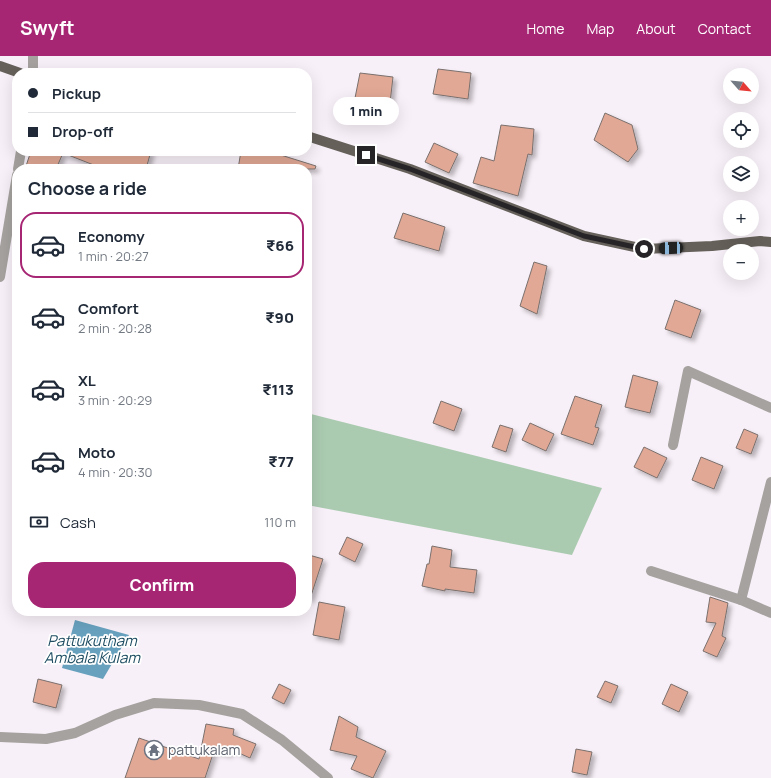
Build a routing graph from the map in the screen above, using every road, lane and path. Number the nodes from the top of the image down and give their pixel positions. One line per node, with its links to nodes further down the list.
1 (33, 56): 3 (street)
2 (0, 66): 4 (main road)
3 (34, 68)
4 (12, 70)
5 (312, 138): 7 (main road)
6 (12, 205): 8 (street)
7 (771, 242)
8 (0, 277)
9 (771, 408): 10 (street)
10 (673, 445)
11 (771, 482): 13 (street)
12 (651, 571): 13 (street)
13 (741, 600): 14 (street)
14 (771, 613)
15 (0, 737): 16 (street)
16 (328, 778)

